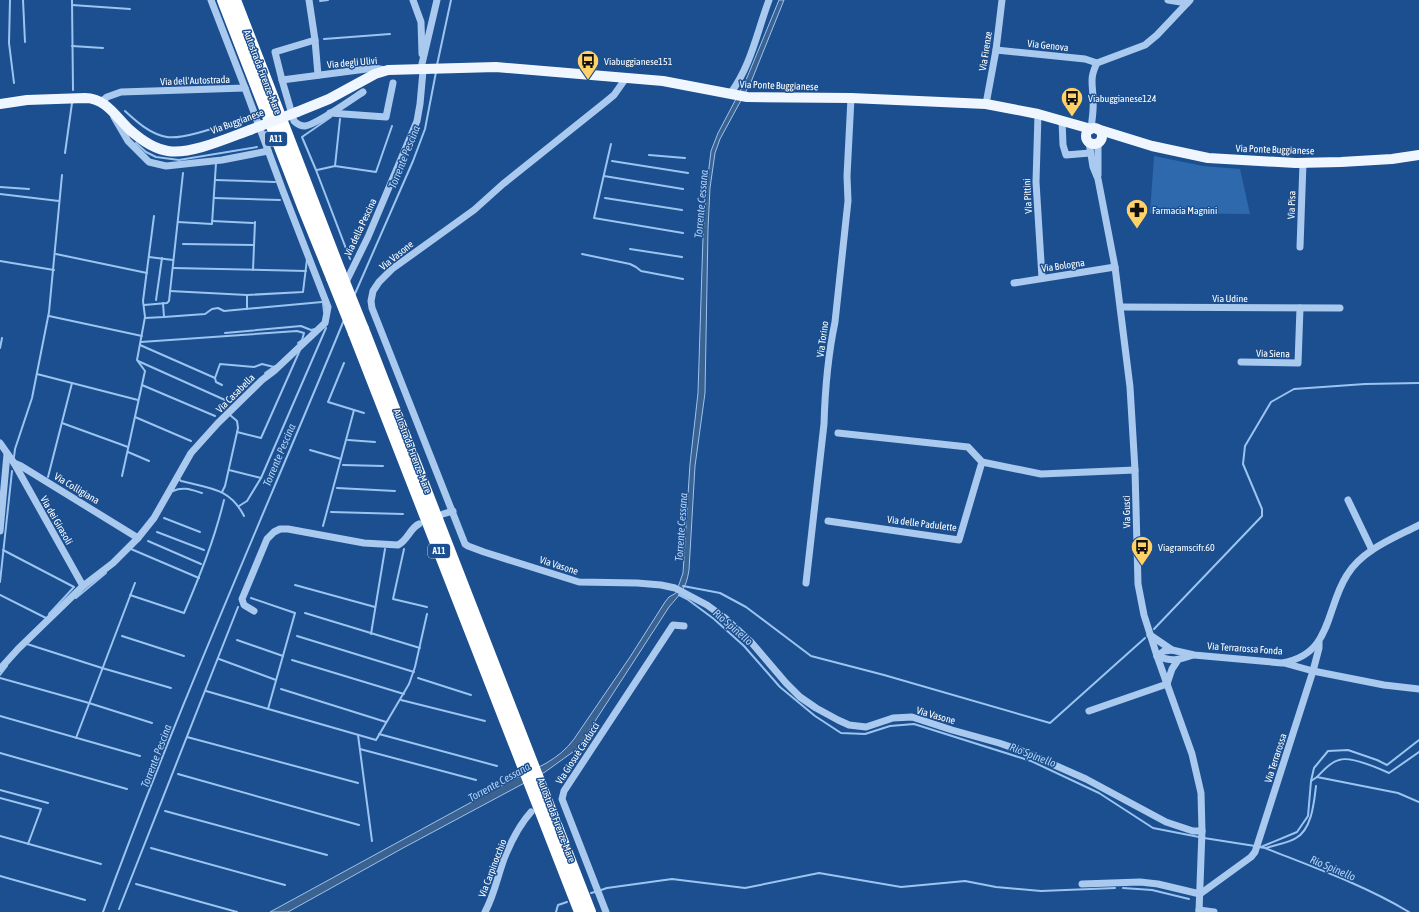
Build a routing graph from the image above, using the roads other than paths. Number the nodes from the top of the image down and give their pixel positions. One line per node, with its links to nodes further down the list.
1 (211, 0): 21 (street, Via dell'Autostrada)
2 (223, 0): 40 (highway, Autostrada Firenze-Mare / A11)
3 (235, 0): 40 (highway, Autostrada Firenze-Mare / A11)
4 (309, 0): 11 (street, Via degli Ulivi)
5 (413, 0): 14 (street)
6 (437, 0): 14 (street)
7 (769, 0): 23 (street)
8 (1002, 0): 12 (street, Via Firenze)
9 (1168, 0): 10 (street)
10 (1188, 2): 13 (street)
11 (315, 40): 17 (street, Via degli Ulivi); 19 (street)
12 (996, 50): 13 (street, Via Genova); 27 (street, Via Firenze)
13 (1097, 63): 32 (street)
14 (423, 68): 15 (main road, Via Buggianese); 16 (main road, Via Buggianese); 46 (street, Via della Pescina)
15 (448, 68): 18 (main road, Via Ponte Buggianese)
16 (388, 70): 17 (street, Via degli Ulivi); 28 (main road, Via Buggianese, bridge)
17 (318, 75): 19 (street, Via degli Ulivi)
18 (626, 78): 23 (main road, Via Ponte Buggianese); 55 (street, Via Vasone)
19 (282, 80): 29 (street)
20 (393, 83): 29 (street)
21 (245, 88): 25 (street, Via dell'Autostrada); 33 (street)
22 (363, 92): 29 (street)
23 (733, 95): 24 (main road, Via Ponte Buggianese)
24 (851, 98): 27 (main road, Via Ponte Buggianese); 63 (street, Via Torino)
25 (101, 102): 26 (main road, Via Buggianese); 28 (main road, Via Buggianese)
26 (0, 104)
27 (986, 104): 30 (main road, Via Ponte Buggianese)
28 (111, 109): 33 (street)
29 (330, 113)
30 (1038, 114): 31 (main road, Via Ponte Buggianese); 41 (street, Via Pittini)
31 (1066, 121): 32 (main road, Via Ponte Buggianese); 34 (street)
32 (1094, 137): 34 (street); 36 (main road, Via Ponte Buggianese); 37 (street)
33 (268, 151): 46 (street)
34 (1090, 153): 37 (street)
35 (1419, 155): 36 (main road, Via Ponte Buggianese)
36 (1303, 163): 38 (street, Via Pisa)
37 (1098, 179): 39 (street, Via Gusci)
38 (1300, 247)
39 (1115, 268): 41 (street, Via Bologna); 43 (street, Via Gusci)
40 (336, 275): 79 (highway, Autostrada Firenze-Mare / A11, bridge)
41 (1042, 278): 42 (street, Via Bologna)
42 (1014, 283)
43 (1120, 307): 44 (street, Via Udine); 53 (street, Via Gusci)
44 (1300, 308): 45 (street, Via Udine); 47 (street, Via Siena)
45 (1340, 308)
46 (325, 323): 61 (street, Via Casabella)
47 (1241, 362)
48 (838, 433): 51 (street)
49 (0, 442): 50 (street, Via Colligiana)
50 (8, 454): 52 (street, Via Colligiana); 60 (street)
51 (982, 462): 53 (street); 57 (street, Via delle Padulette)
52 (14, 463): 61 (street, Via Colligiana); 64 (street, Via dei Girasoli)
53 (1135, 470): 67 (street, Via Gusci)
54 (1348, 500): 62 (street)
55 (453, 511): 56 (street); 81 (street, Via Vasone)
56 (444, 514)
57 (828, 521)
58 (419, 524): 65 (street)
59 (1419, 525): 62 (street, Via Terrarossa Fonda)
60 (0, 531)
61 (138, 538): 64 (street, Via Casabella)
62 (1372, 550): 68 (street, Via Terrarossa Fonda)
63 (806, 583)
64 (83, 586): 74 (street, Via Casabella)
65 (254, 611)
66 (684, 626): 88 (street, Via Giosuè Carducci)
67 (1150, 636): 69 (street); 71 (street, Via Gusci)
68 (1319, 642): 73 (street, Via Terrarossa Fonda); 75 (street, Via Terrarossa)
69 (1172, 650): 70 (street, Via Terrarossa Fonda); 71 (street)
70 (1194, 654): 72 (street); 73 (street, Via Terrarossa Fonda)
71 (1157, 656): 72 (street); 76 (street, Via Gusci)
72 (1178, 660): 76 (street)
73 (1282, 663): 75 (street)
74 (0, 669)
75 (1313, 671): 77 (street); 83 (street, Via Terrarossa)
76 (1167, 684): 78 (street); 81 (street, Via Gusci)
77 (1419, 688)
78 (1089, 711)
79 (534, 780): 86 (highway, Autostrada Firenze-Mare / A11); 87 (highway, Autostrada Firenze-Mare / A11)
80 (531, 812): 85 (street, Via Carpinocchio)
81 (1201, 834): 83 (street, Via Gusci)
82 (1082, 884): 83 (street)
83 (1200, 894): 84 (street, Via Gusci)
84 (1199, 911): 89 (street)
85 (484, 912)
86 (580, 912)
87 (590, 912)
88 (606, 912)
89 (1214, 912)

